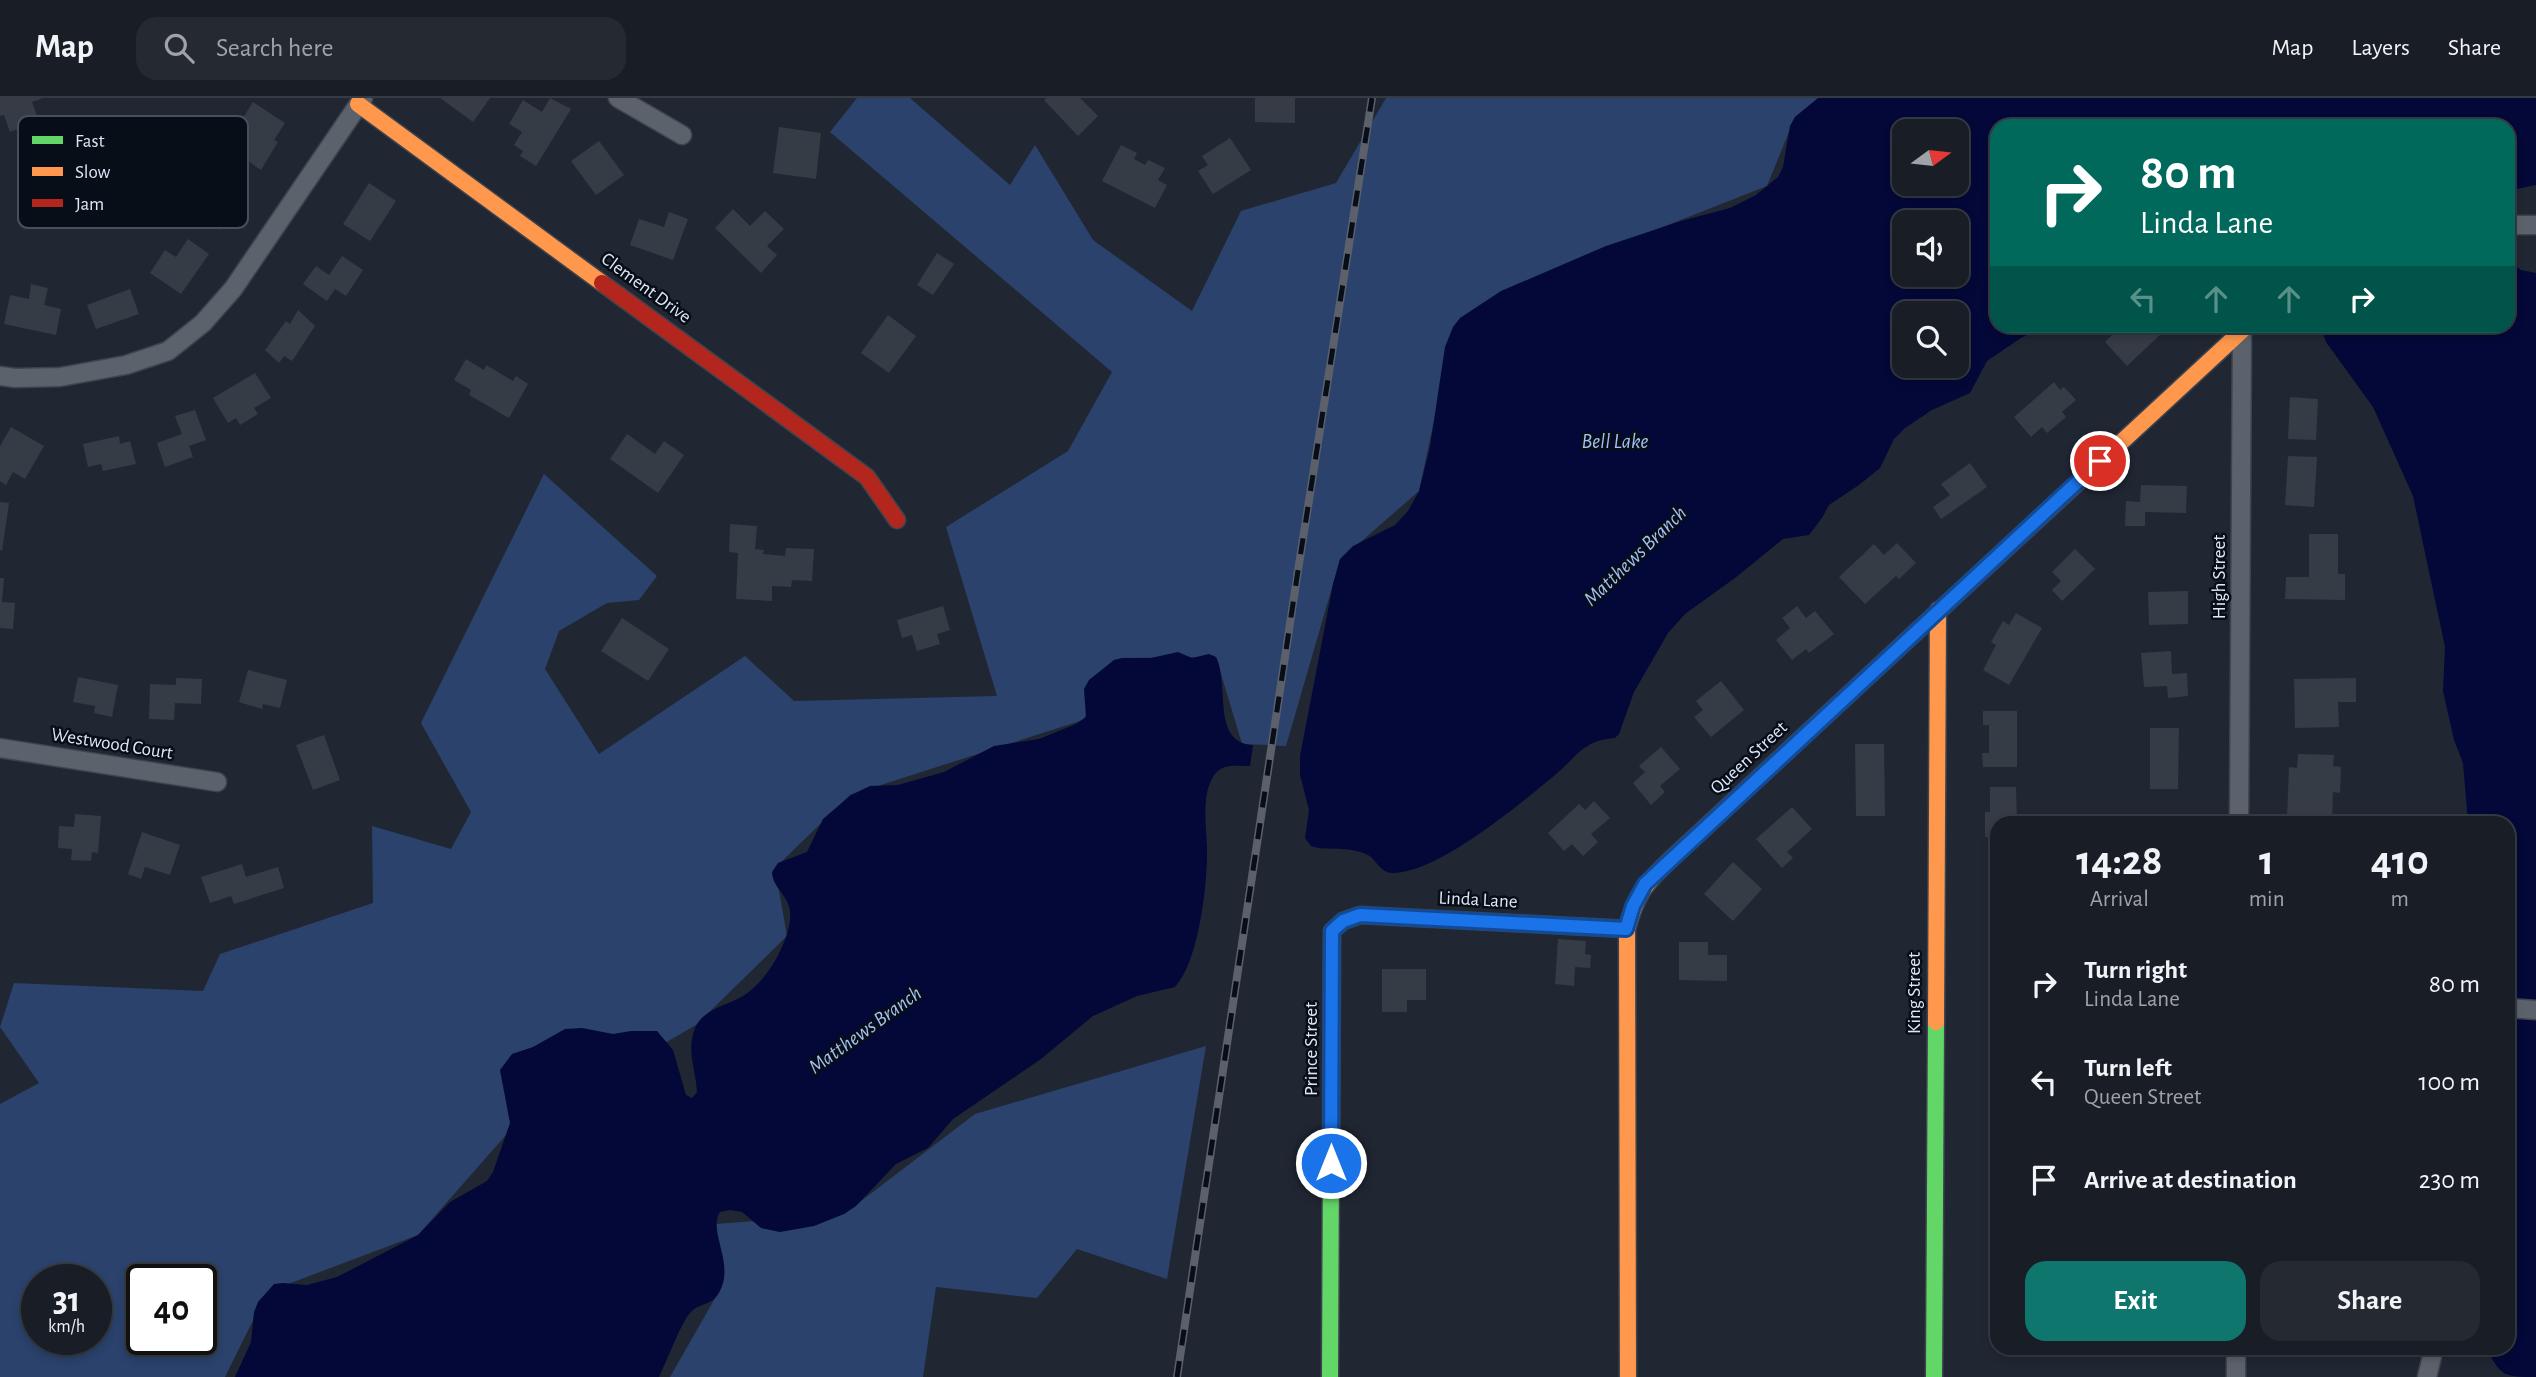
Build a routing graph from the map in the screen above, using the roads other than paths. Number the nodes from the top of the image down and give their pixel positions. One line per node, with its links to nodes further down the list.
1 (618, 98): 3 (street)
2 (360, 101): 8 (street); 9 (street, Clement Drive)
3 (682, 135)
4 (2515, 225): 5 (street)
5 (2536, 225)
6 (2239, 333): 10 (street, Queen Street)
7 (2244, 333): 13 (street, High Street)
8 (0, 376)
9 (897, 520)
10 (1938, 610): 14 (street, Queen Street); 22 (street, King Street)
11 (0, 748): 12 (street, Westwood Court)
12 (217, 782)
13 (2239, 816)
14 (1626, 929): 15 (street, Linda Lane); 21 (street, Queen Street)
15 (1332, 931): 20 (street, Prince Street)
16 (2515, 1008): 17 (street)
17 (2536, 1010)
18 (2236, 1355): 23 (street)
19 (2432, 1355): 24 (street)
20 (1330, 1377)
21 (1628, 1377)
22 (1934, 1377)
23 (2236, 1377)
24 (2427, 1377)

